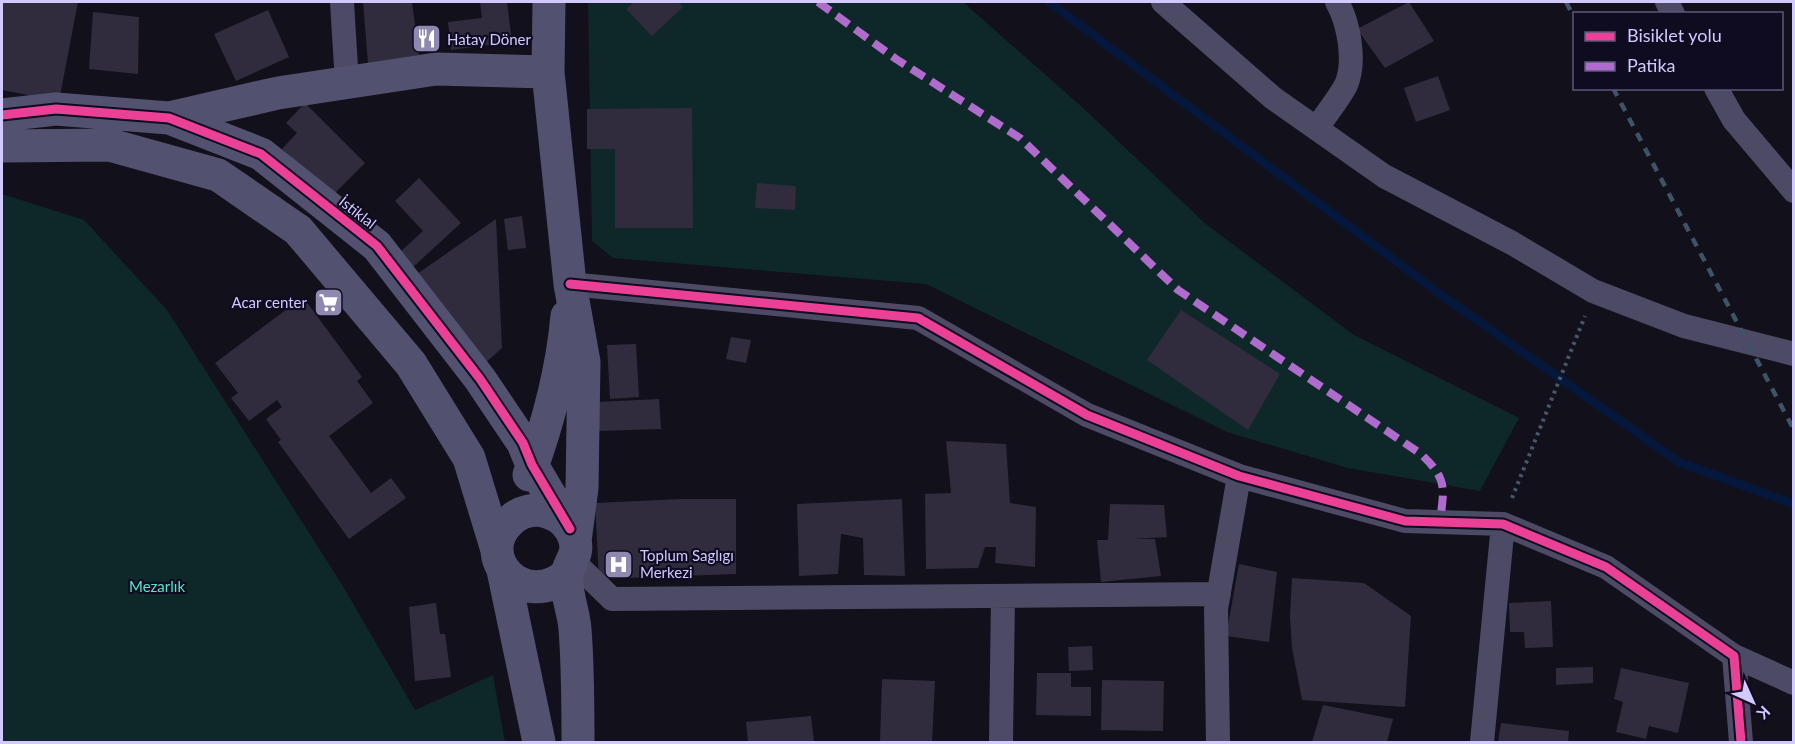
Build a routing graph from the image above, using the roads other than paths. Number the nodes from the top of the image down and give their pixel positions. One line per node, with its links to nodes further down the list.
1 (342, 2): 6 (street)
2 (549, 2): 5 (street)
3 (1163, 2): 10 (street)
4 (1337, 2): 10 (street)
5 (548, 72): 6 (street); 13 (street)
6 (347, 84): 9 (street)
7 (1717, 90): 12 (street)
8 (2, 115): 9 (street, İstiklal)
9 (169, 118): 15 (street, İstiklal)
10 (1317, 128): 14 (street)
11 (2, 146): 18 (street)
12 (1794, 191)
13 (570, 284): 15 (street); 16 (street); 19 (street)
14 (1794, 354)
15 (532, 465): 18 (street); 19 (street, İstiklal)
16 (1239, 476): 17 (street); 20 (street)
17 (1503, 525): 22 (street); 28 (street)
18 (503, 547): 19 (street); 19 (street); 24 (street)
19 (571, 551): 21 (street); 25 (street)
20 (1219, 594): 21 (street); 27 (street)
21 (1003, 596): 26 (street)
22 (1734, 656): 23 (street); 29 (street)
23 (1794, 682)
24 (539, 742)
25 (578, 742)
26 (1001, 742)
27 (1218, 742)
28 (1482, 742)
29 (1741, 742)

